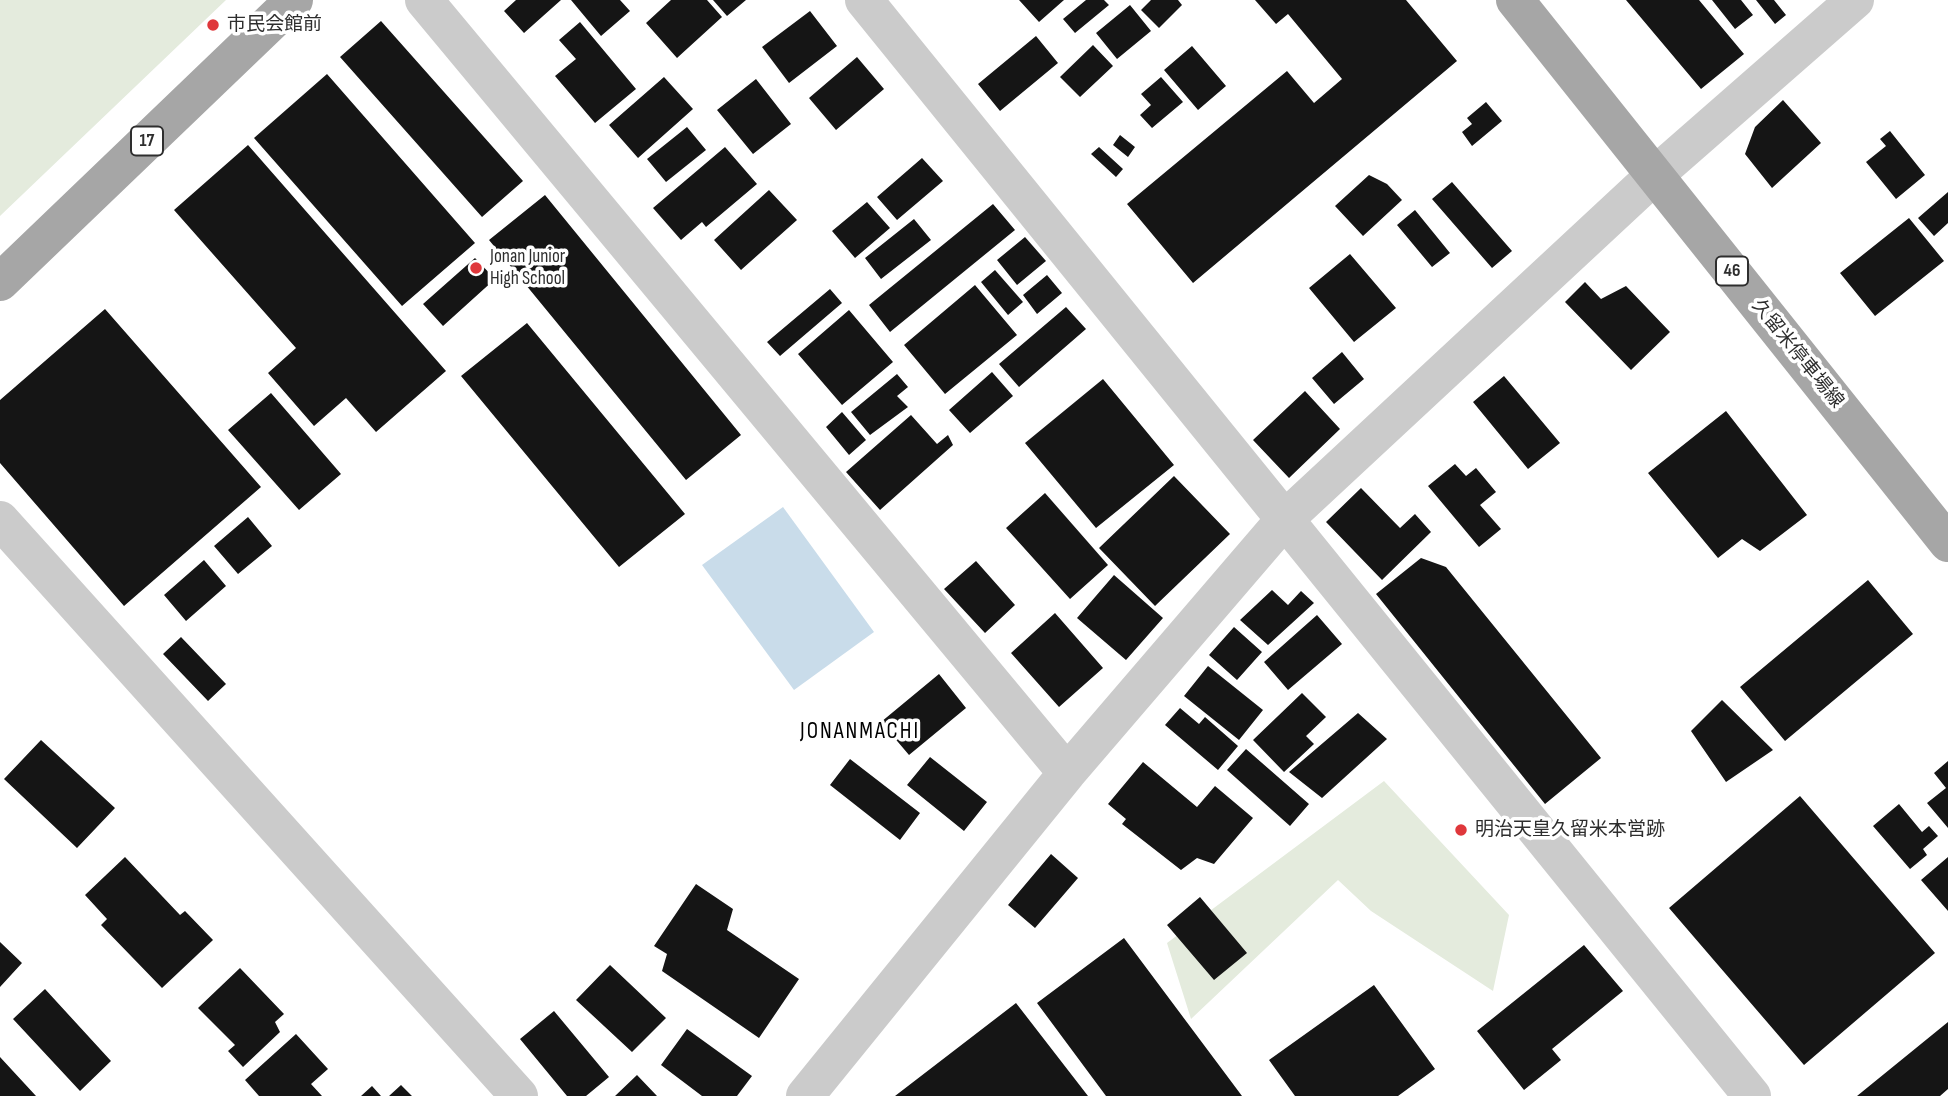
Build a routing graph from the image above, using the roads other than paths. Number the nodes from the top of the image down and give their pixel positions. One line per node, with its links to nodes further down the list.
1 (294, 0): 7 (main road, 17)
2 (424, 0): 11 (street)
3 (864, 0): 8 (street)
4 (1515, 0): 6 (main road, 久留米停車場線 / 46)
5 (1855, 0): 6 (street)
6 (1655, 175): 8 (street); 10 (main road, 久留米停車場線 / 46)
7 (0, 282)
8 (1285, 519): 11 (street); 14 (street)
9 (0, 520): 12 (street)
10 (1948, 543)
11 (1067, 773): 13 (street)
12 (519, 1096)
13 (805, 1096)
14 (1752, 1096)

